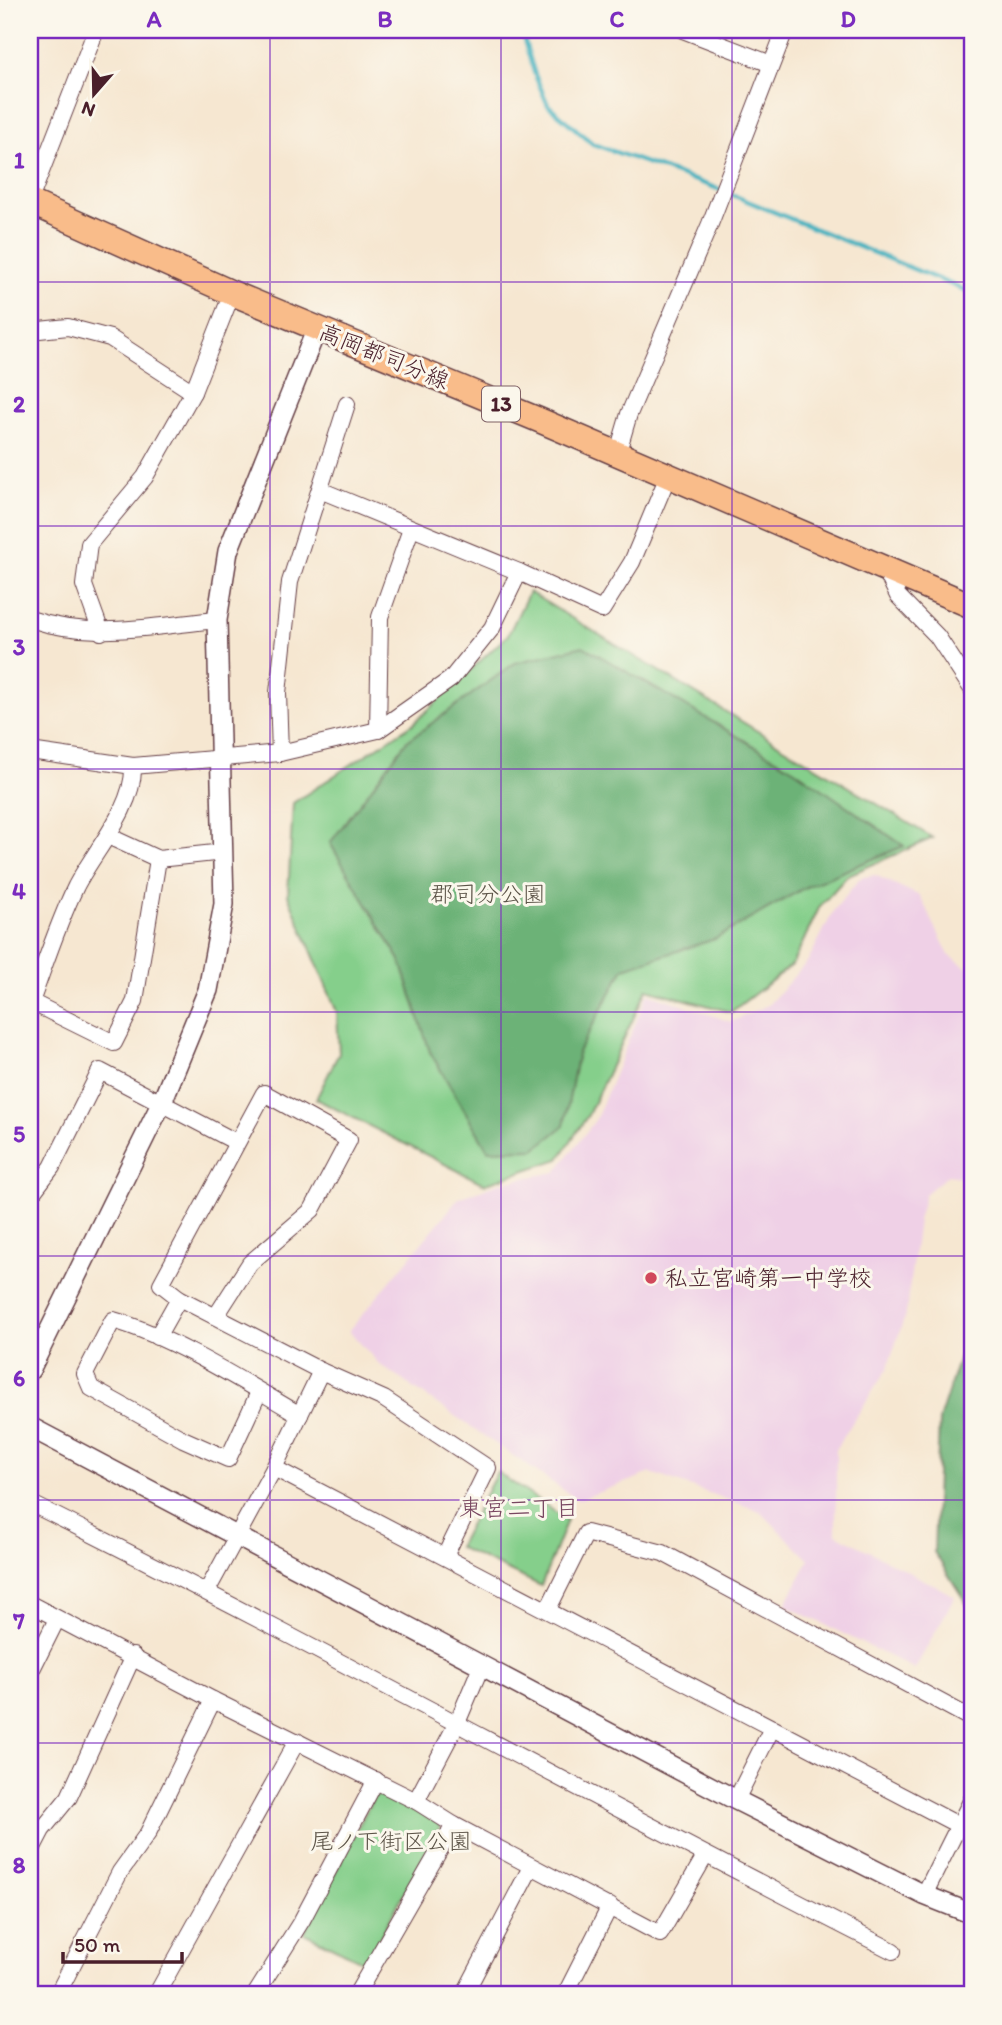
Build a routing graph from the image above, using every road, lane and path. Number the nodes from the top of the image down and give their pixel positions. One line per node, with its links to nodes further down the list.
1 (96, 30): 5 (street)
2 (683, 30): 4 (street)
3 (785, 30): 4 (street)
4 (771, 64): 11 (street)
5 (30, 201): 6 (main road, 高岡都司分線 / 13)
6 (232, 293): 7 (main road, 高岡都司分線 / 13); 9 (street)
7 (317, 328): 11 (main road, 高岡都司分線 / 13); 19 (street)
8 (30, 331): 9 (street)
9 (193, 392): 20 (street)
10 (347, 404): 13 (street)
11 (617, 454): 12 (main road, 高岡都司分線 / 13)
12 (668, 476): 15 (main road, 高岡都司分線 / 13); 16 (street)
13 (320, 490): 14 (street); 23 (street)
14 (411, 529): 16 (street); 22 (street)
15 (884, 567): 17 (main road, 高岡都司分線 / 13); 21 (street)
16 (519, 572): 22 (street)
17 (972, 606)
18 (30, 619): 20 (street)
19 (217, 620): 20 (street); 25 (street)
20 (101, 632)
21 (972, 689)
22 (378, 730): 23 (street)
23 (280, 754): 25 (street)
24 (31, 755): 26 (street)
25 (218, 757): 26 (street); 28 (street)
26 (133, 766): 27 (street)
27 (108, 836): 29 (street); 29 (street)
28 (224, 852): 29 (street); 30 (street)
29 (158, 859)
30 (162, 1102): 31 (street); 32 (street); 36 (street)
31 (236, 1142): 33 (street); 34 (street)
32 (30, 1196)
33 (179, 1298): 34 (street); 35 (street)
34 (216, 1316): 37 (street)
35 (157, 1337): 38 (street); 38 (street)
36 (30, 1370)
37 (321, 1371): 39 (street); 44 (street)
38 (260, 1392): 39 (street)
39 (300, 1415): 41 (street)
40 (30, 1427): 43 (street)
41 (274, 1468): 43 (street); 44 (street)
42 (30, 1503): 45 (street)
43 (238, 1535): 45 (street); 50 (street)
44 (445, 1556): 47 (street)
45 (207, 1591): 54 (street)
46 (30, 1604): 48 (street)
47 (548, 1609): 53 (street); 55 (street)
48 (57, 1619): 49 (street); 51 (street)
49 (133, 1656): 52 (street); 63 (street)
50 (482, 1664): 54 (street); 59 (street)
51 (30, 1673)
52 (212, 1700): 56 (street); 70 (street)
53 (972, 1719)
54 (457, 1723): 60 (street); 64 (street)
55 (772, 1728): 59 (street); 62 (street)
56 (297, 1741): 57 (street); 71 (street)
57 (376, 1780): 60 (street); 72 (street)
58 (972, 1799): 62 (street)
59 (736, 1800): 66 (street)
60 (416, 1801): 61 (street)
61 (454, 1825): 65 (street); 73 (street)
62 (958, 1825): 66 (street)
63 (30, 1853)
64 (705, 1856): 67 (street); 69 (street)
65 (531, 1867): 67 (street); 74 (street)
66 (924, 1895): 68 (street)
67 (610, 1906): 75 (street)
68 (972, 1914)
69 (893, 1951)
70 (57, 1995)
71 (156, 1995)
72 (255, 1995)
73 (356, 1995)
74 (464, 1995)
75 (565, 1995)

